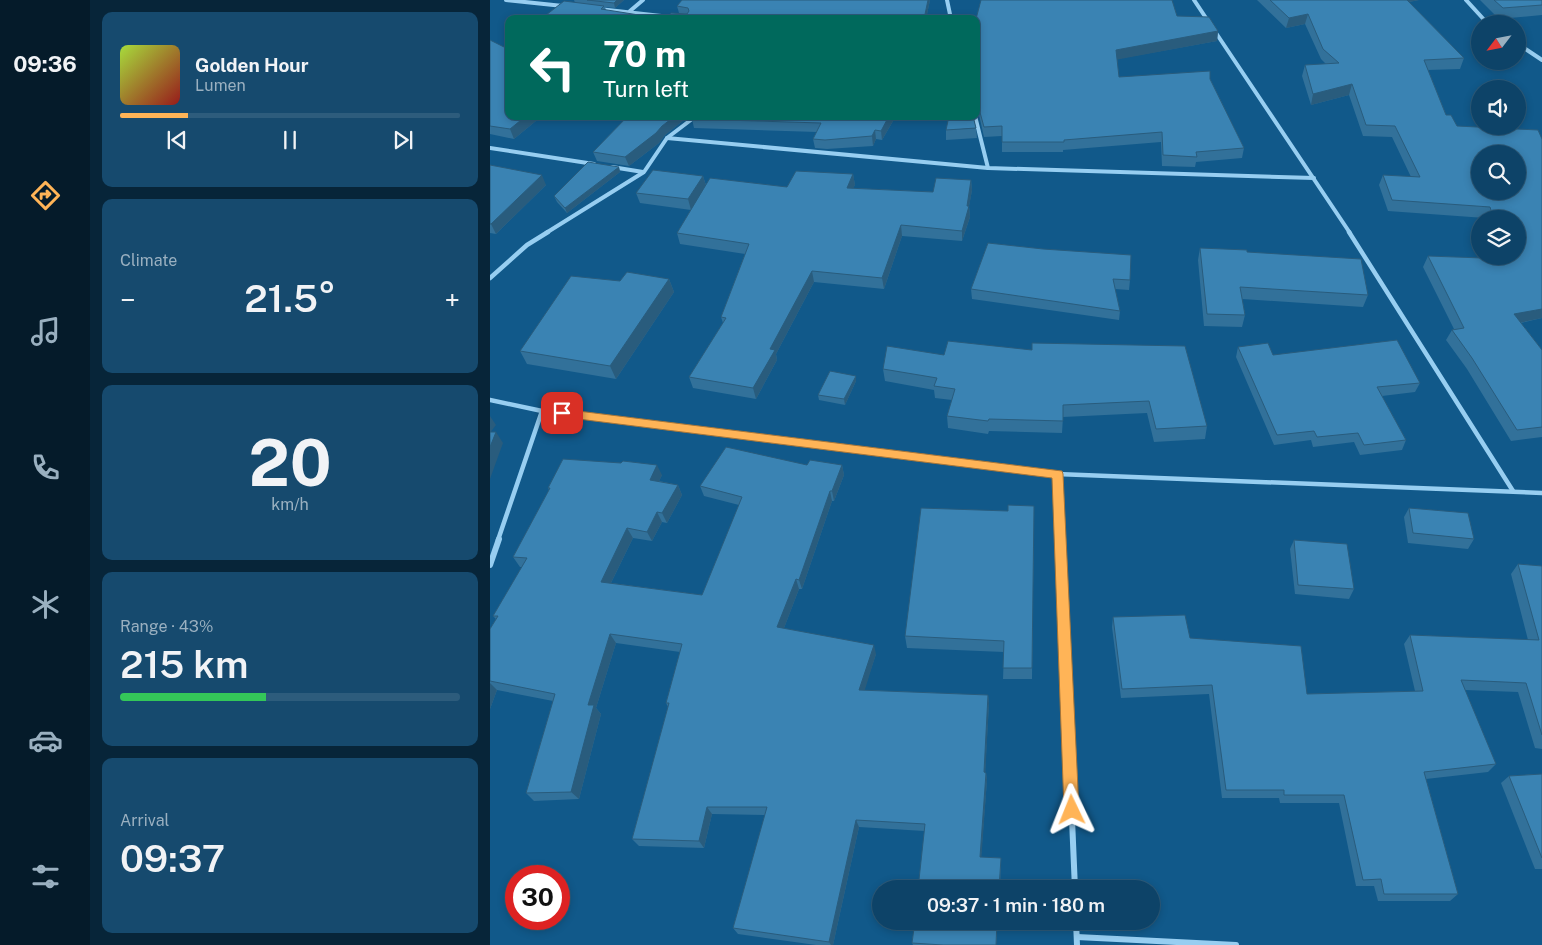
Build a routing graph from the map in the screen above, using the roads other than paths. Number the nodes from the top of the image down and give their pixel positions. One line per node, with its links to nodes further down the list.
1 (506, 0): 6 (street)
2 (643, 0): 8 (street)
3 (946, 0): 10 (street)
4 (1194, 0): 22 (street)
5 (1466, 0): 11 (street)
6 (568, 7)
7 (595, 9): 8 (street)
8 (630, 11): 9 (street)
9 (659, 15)
10 (950, 15)
11 (1480, 15)
12 (1526, 49): 13 (street)
13 (1542, 60)
14 (691, 120): 16 (street)
15 (976, 120): 20 (street)
16 (667, 138): 20 (street); 21 (street)
17 (490, 148): 18 (street)
18 (596, 164)
19 (605, 166): 21 (street)
20 (988, 168): 22 (street)
21 (644, 172): 23 (street)
22 (1314, 178): 27 (street)
23 (490, 278)
24 (490, 400): 25 (street)
25 (542, 411): 26 (street); 29 (street)
26 (1058, 474): 27 (street); 30 (street)
27 (1514, 491): 28 (street)
28 (1542, 493)
29 (490, 565)
30 (1075, 880)
31 (1077, 930): 32 (street)
32 (1077, 937): 33 (street); 34 (street)
33 (1077, 945)
34 (1236, 945)

